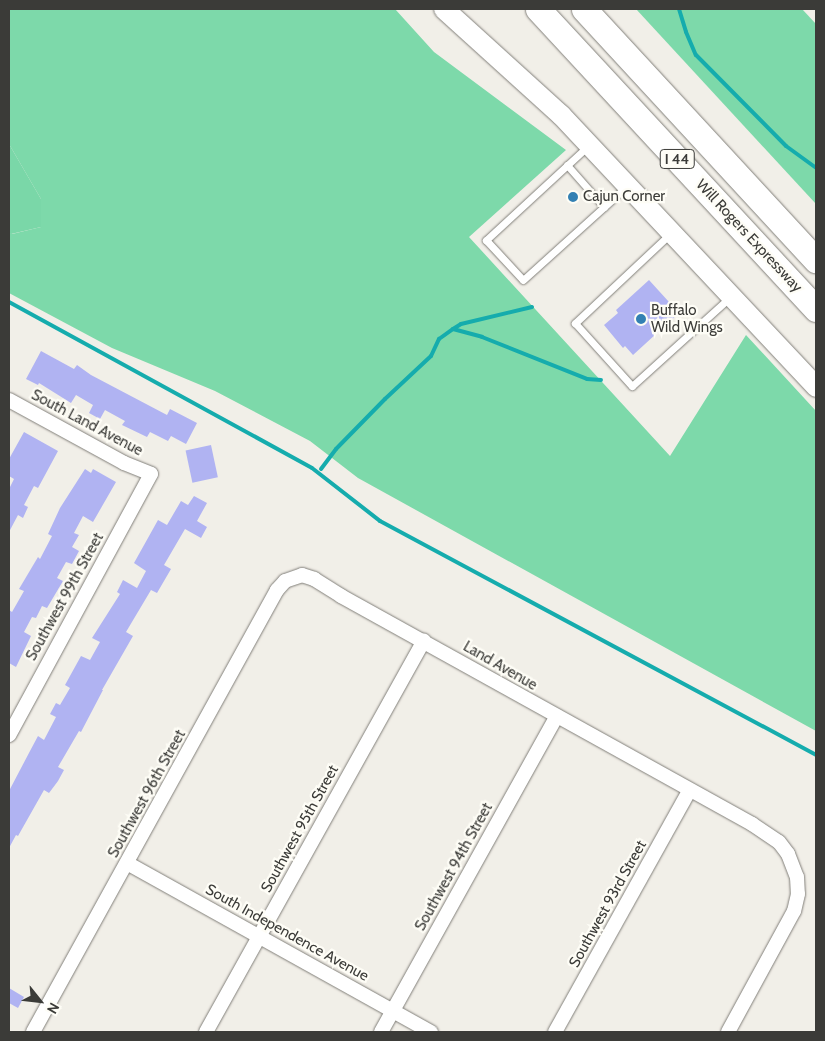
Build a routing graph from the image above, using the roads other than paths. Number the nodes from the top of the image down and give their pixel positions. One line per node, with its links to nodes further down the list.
1 (444, 9): 4 (main road)
2 (538, 9): 11 (highway, Will Rogers Expressway / I 44)
3 (584, 9): 9 (highway, I 44)
4 (590, 144): 5 (lane); 6 (main road)
5 (567, 165): 7 (lane); 7 (lane)
6 (628, 185): 7 (lane); 8 (main road)
7 (604, 207)
8 (672, 233): 10 (main road); 10 (lane)
9 (816, 260)
10 (731, 296): 12 (main road)
11 (816, 309)
12 (816, 387)
13 (10, 402): 14 (street, South Land Avenue)
14 (151, 474): 18 (street, Southwest 99th Street)
15 (294, 576): 16 (street, Land Avenue); 20 (street, Southwest 96th Street)
16 (424, 641): 17 (street, Land Avenue); 21 (street, Southwest 95th Street)
17 (556, 717): 19 (street, Land Avenue); 22 (street, Southwest 94th Street)
18 (9, 735)
19 (689, 791): 27 (street, Southwest 93rd Street); 28 (street, Land Avenue)
20 (127, 863): 21 (street, South Independence Avenue); 23 (street, Southwest 96th Street)
21 (259, 936): 22 (street, South Independence Avenue); 24 (street, Southwest 95th Street)
22 (393, 1011): 25 (street, Southwest 94th Street); 26 (street, South Independence Avenue)
23 (33, 1032)
24 (206, 1032)
25 (381, 1032)
26 (431, 1032)
27 (555, 1032)
28 (728, 1032)

